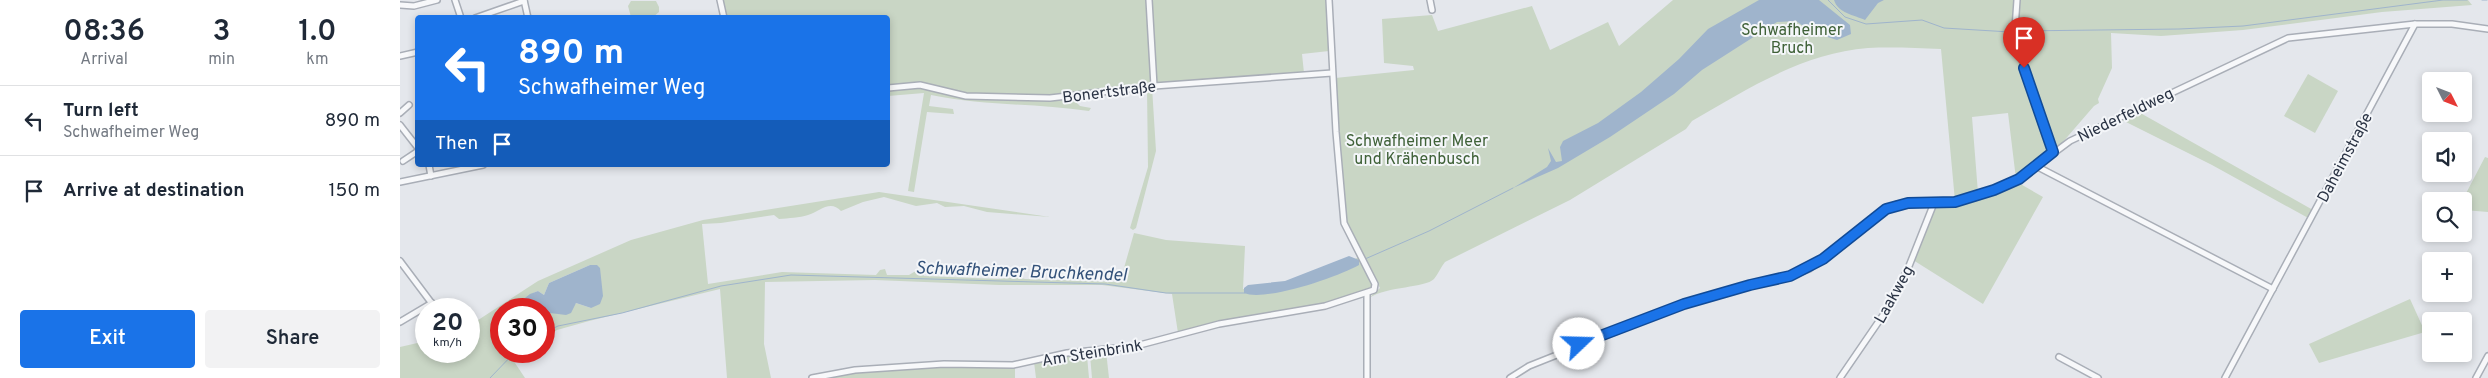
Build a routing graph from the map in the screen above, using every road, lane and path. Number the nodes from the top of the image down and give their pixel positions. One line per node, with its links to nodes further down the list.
1 (437, 0): 9 (street)
2 (455, 0): 11 (street)
3 (720, 0): 14 (street)
4 (1149, 0): 20 (street)
5 (1328, 0): 19 (street)
6 (1430, 0): 10 (street)
7 (2017, 0): 27 (street)
8 (524, 1): 12 (street); 13 (street)
9 (400, 6)
10 (1432, 10)
11 (460, 15)
12 (484, 15)
13 (527, 15)
14 (723, 15)
15 (2415, 24): 16 (street, Niederfeldweg); 27 (street, Niederfeldweg); 36 (street, Daheimstraße)
16 (2488, 29)
17 (415, 53): 18 (street)
18 (400, 56)
19 (1332, 73): 20 (street, Bonertstraße); 37 (street)
20 (1154, 86): 21 (street, Bonertstraße)
21 (890, 88)
22 (410, 105): 23 (street)
23 (400, 113)
24 (400, 125): 25 (street)
25 (415, 145)
26 (415, 151): 28 (street)
27 (2053, 152): 29 (street, Niederfeldweg)
28 (403, 161)
29 (2036, 166): 34 (street, Niederfeldweg); 36 (street)
30 (429, 167): 32 (street)
31 (474, 167): 32 (street)
32 (431, 176): 33 (street)
33 (400, 182)
34 (1934, 203): 45 (street, Niederfeldweg); 46 (street, Laakweg)
35 (400, 261): 38 (street)
36 (2273, 289): 48 (street, Daheimstraße)
37 (1367, 293): 43 (street, Am Steinbrink); 44 (street)
38 (428, 298)
39 (415, 313): 40 (street)
40 (400, 322)
41 (2488, 356): 49 (street)
42 (2059, 357): 47 (street)
43 (812, 378)
44 (1367, 378)
45 (1510, 378)
46 (1840, 378)
47 (2098, 378)
48 (2225, 378)
49 (2476, 378)

